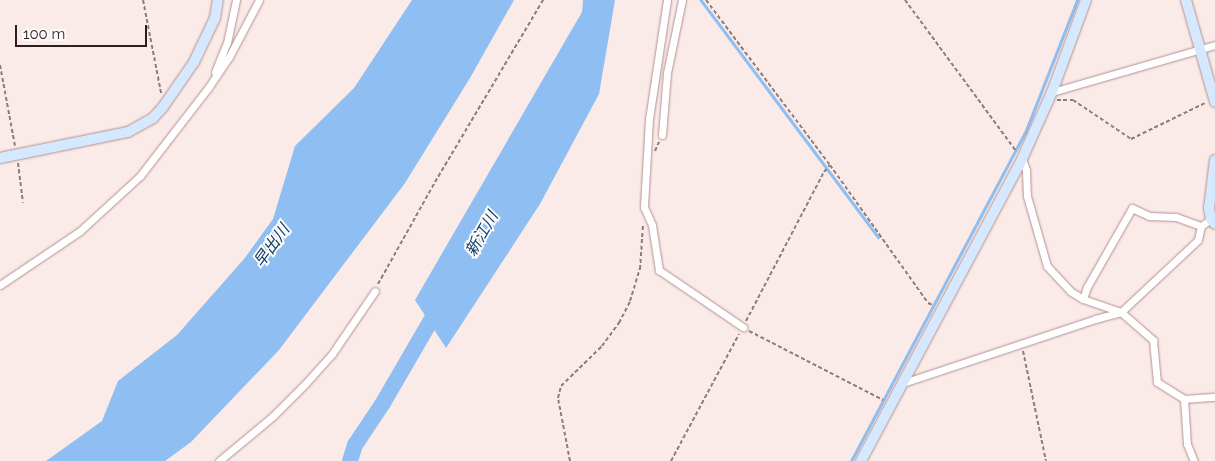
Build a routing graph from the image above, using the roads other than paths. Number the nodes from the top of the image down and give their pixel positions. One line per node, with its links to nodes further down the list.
1 (218, 0): 14 (street)
2 (236, 0): 10 (street)
3 (259, 0): 10 (street)
4 (667, 0): 23 (street)
5 (682, 0): 13 (street)
6 (1086, 0): 11 (street)
7 (1186, 0): 9 (street)
8 (1215, 45): 9 (street)
9 (1200, 50): 11 (street); 12 (street)
10 (208, 88): 19 (street)
11 (1050, 96): 15 (street)
12 (1215, 99)
13 (662, 135)
14 (0, 158)
15 (1022, 159): 21 (street); 24 (street)
16 (1215, 160): 17 (street)
17 (1213, 222): 18 (street)
18 (1201, 226): 21 (street); 22 (street)
19 (0, 285)
20 (375, 291): 27 (street)
21 (1083, 299): 22 (street)
22 (1121, 312): 24 (street); 26 (street)
23 (743, 327)
24 (903, 383): 28 (street)
25 (1215, 396): 26 (street)
26 (1184, 399): 29 (street)
27 (219, 461)
28 (861, 461)
29 (1194, 461)

